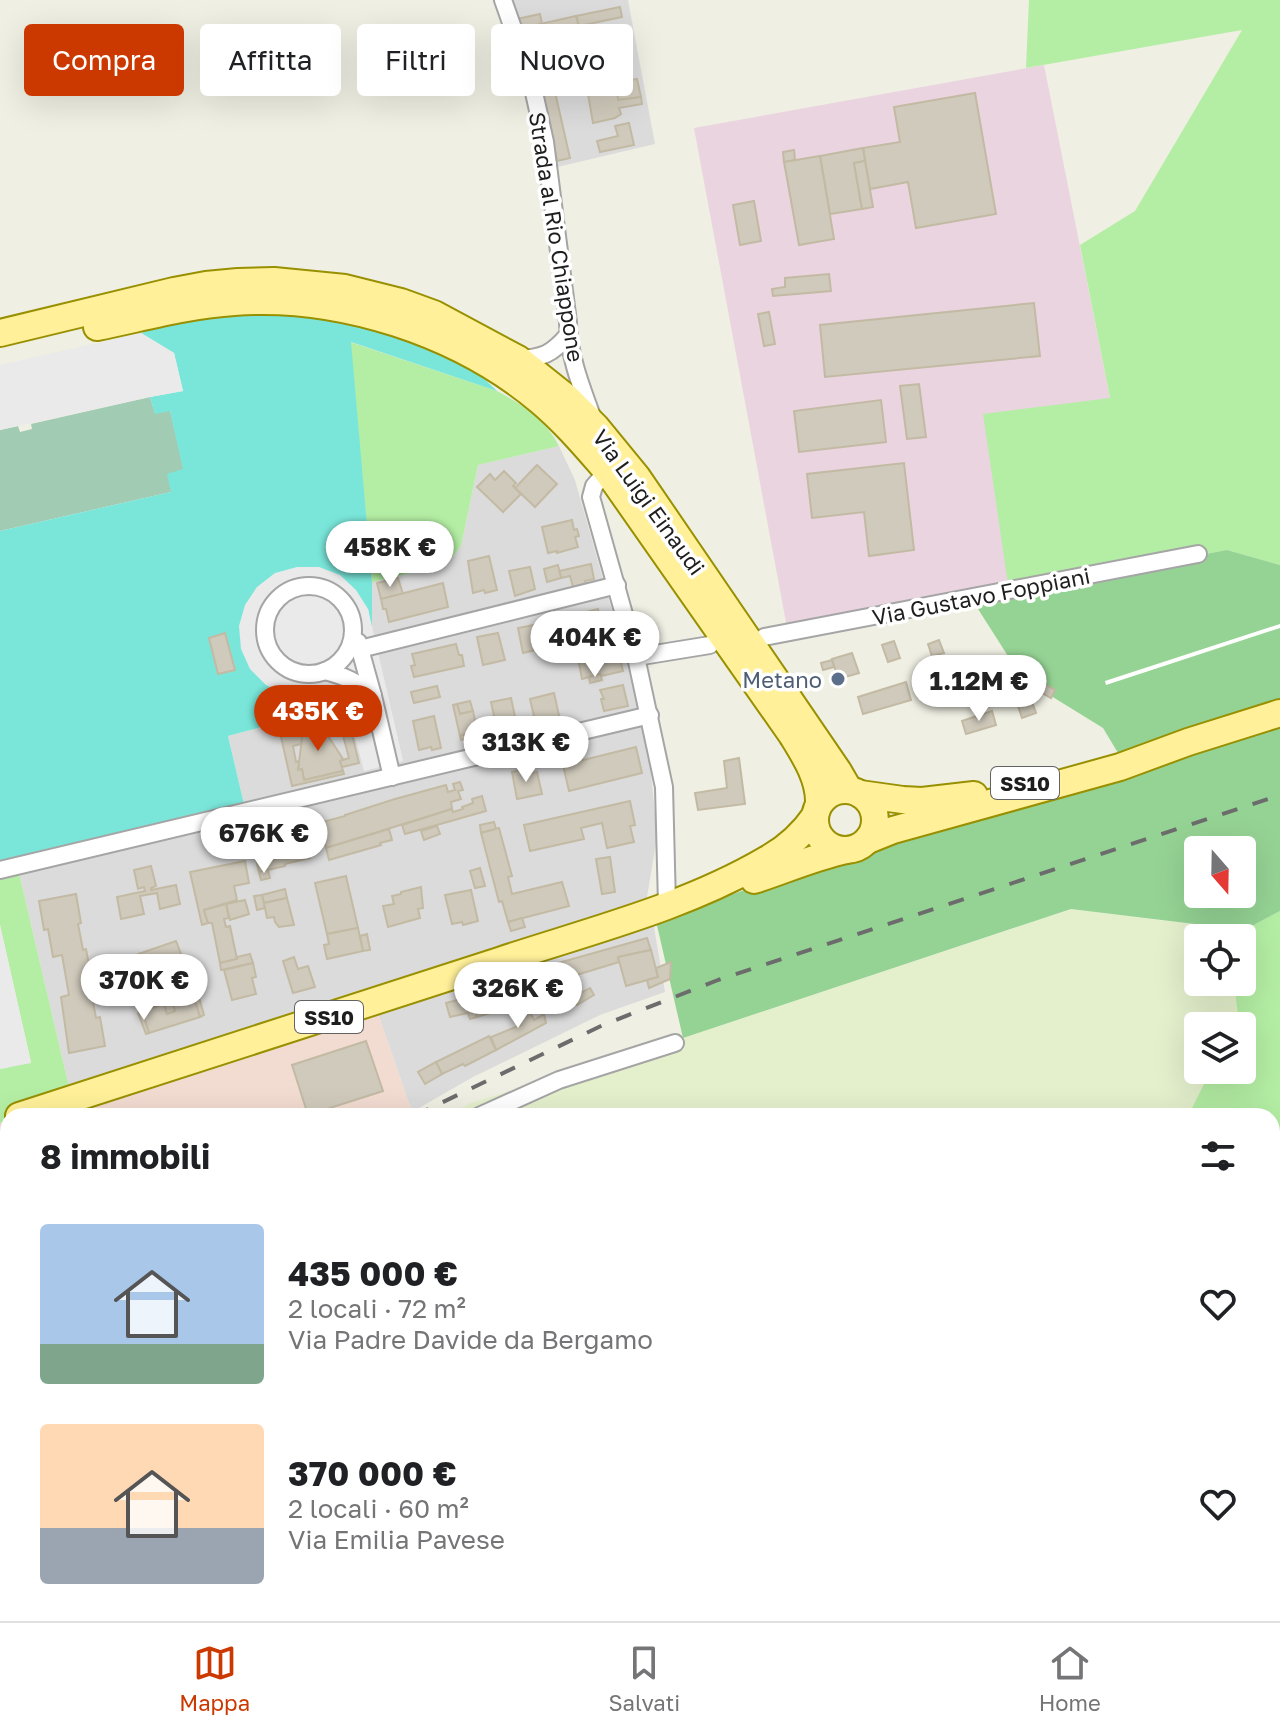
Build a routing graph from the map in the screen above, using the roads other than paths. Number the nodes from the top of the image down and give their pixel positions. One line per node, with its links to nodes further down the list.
1 (503, 0): 3 (street, Strada al Rio Chiappone)
2 (0, 333): 5 (main road, Via Luigi Einaudi)
3 (568, 335): 5 (street); 6 (street, Strada al Rio Chiappone)
4 (0, 350): 7 (main road, Via Luigi Einaudi)
5 (518, 359): 6 (main road, Via Luigi Einaudi)
6 (596, 427): 20 (main road, Via Luigi Einaudi)
7 (607, 471): 9 (street); 24 (main road, Via Luigi Einaudi)
8 (1198, 554): 11 (street, Via Gustavo Foppiani)
9 (617, 585): 13 (street); 14 (street)
10 (354, 629): 13 (street); 15 (street); 15 (street)
11 (764, 637)
12 (710, 645): 14 (street)
13 (360, 649): 16 (street)
14 (636, 657): 18 (street)
15 (325, 671): 16 (street)
16 (373, 696): 21 (street)
17 (1280, 713): 19 (main road, SS10)
18 (650, 715): 21 (street); 27 (street)
19 (1188, 743): 23 (main road, SS10); 25 (main road, SS10)
20 (823, 749): 22 (main road, Via Luigi Einaudi); 23 (main road)
21 (392, 777): 26 (street)
22 (855, 792): 23 (main road, SS10); 24 (main road, SS10); 25 (main road)
23 (979, 794)
24 (817, 810): 25 (main road); 27 (main road, SS10)
25 (857, 845): 27 (main road, SS10)
26 (0, 870)
27 (676, 902): 29 (main road, SS10)
28 (675, 1043): 30 (street)
29 (44, 1108)
30 (497, 1108)

